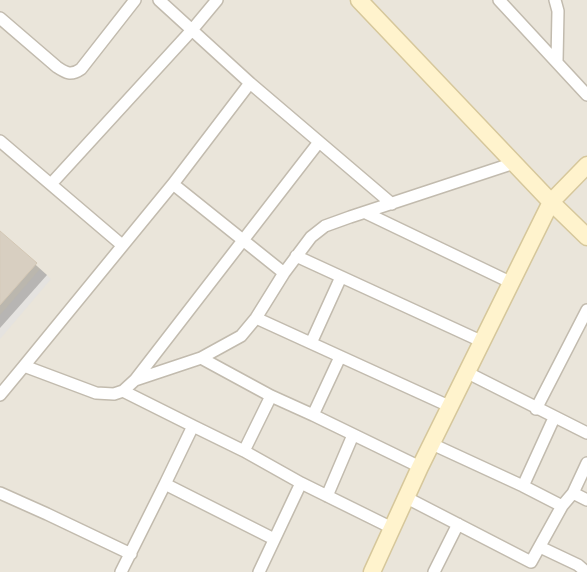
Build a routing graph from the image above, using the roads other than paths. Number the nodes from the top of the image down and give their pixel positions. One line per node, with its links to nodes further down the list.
1 (134, 0): 7 (street)
2 (159, 0): 8 (street)
3 (217, 0): 8 (street)
4 (359, 0): 14 (street)
5 (499, 0): 9 (street)
6 (555, 0): 9 (street)
7 (0, 18)
8 (192, 30): 10 (street); 16 (street)
9 (557, 61): 11 (street)
10 (250, 83): 13 (street); 17 (street)
11 (587, 95)
12 (0, 140): 16 (street)
13 (319, 142): 19 (street); 22 (street)
14 (514, 163): 18 (street); 19 (street)
15 (587, 165): 18 (street)
16 (50, 184): 23 (street)
17 (173, 184): 22 (street); 23 (street)
18 (551, 202): 21 (street); 27 (street)
19 (392, 204): 20 (street)
20 (366, 213): 24 (street); 27 (street)
21 (587, 237)
22 (243, 241): 25 (street); 36 (street)
23 (122, 245): 34 (street)
24 (296, 256): 25 (street); 26 (street)
25 (284, 273): 29 (street)
26 (341, 277): 30 (street); 31 (street)
27 (512, 283): 30 (street)
28 (587, 310): 41 (street)
29 (256, 318): 31 (street); 32 (street)
30 (483, 342): 35 (street)
31 (311, 343): 33 (street)
32 (200, 358): 36 (street); 39 (street)
33 (340, 358): 40 (street); 42 (street)
34 (24, 366): 37 (street); 38 (street)
35 (468, 373): 40 (street); 41 (street)
36 (135, 380): 37 (street)
37 (123, 391): 44 (street)
38 (0, 395)
39 (271, 396): 42 (street); 48 (street)
40 (451, 407): 47 (street)
41 (536, 409): 43 (street)
42 (312, 415): 46 (street)
43 (554, 418): 45 (street); 53 (street)
44 (193, 426): 48 (street); 52 (street)
45 (587, 433)
46 (353, 435): 50 (street); 56 (street)
47 (432, 444): 50 (street); 53 (street)
48 (244, 451): 51 (street)
49 (587, 463): 55 (street)
50 (420, 467): 57 (street)
51 (301, 483): 56 (street); 62 (street)
52 (165, 484): 62 (street); 64 (street)
53 (523, 486): 59 (street)
54 (0, 493): 64 (street)
55 (573, 493): 58 (street); 59 (street)
56 (327, 496): 61 (street)
57 (407, 498): 60 (street); 61 (street)
58 (587, 500)
59 (562, 506): 63 (street)
60 (458, 524): 65 (street); 69 (street)
61 (392, 528): 68 (street)
62 (274, 539): 67 (street)
63 (540, 546): 65 (street); 70 (street)
64 (131, 554): 66 (street)
65 (530, 567)
66 (126, 570)
67 (259, 572)
68 (372, 572)
69 (434, 572)
70 (586, 572)

